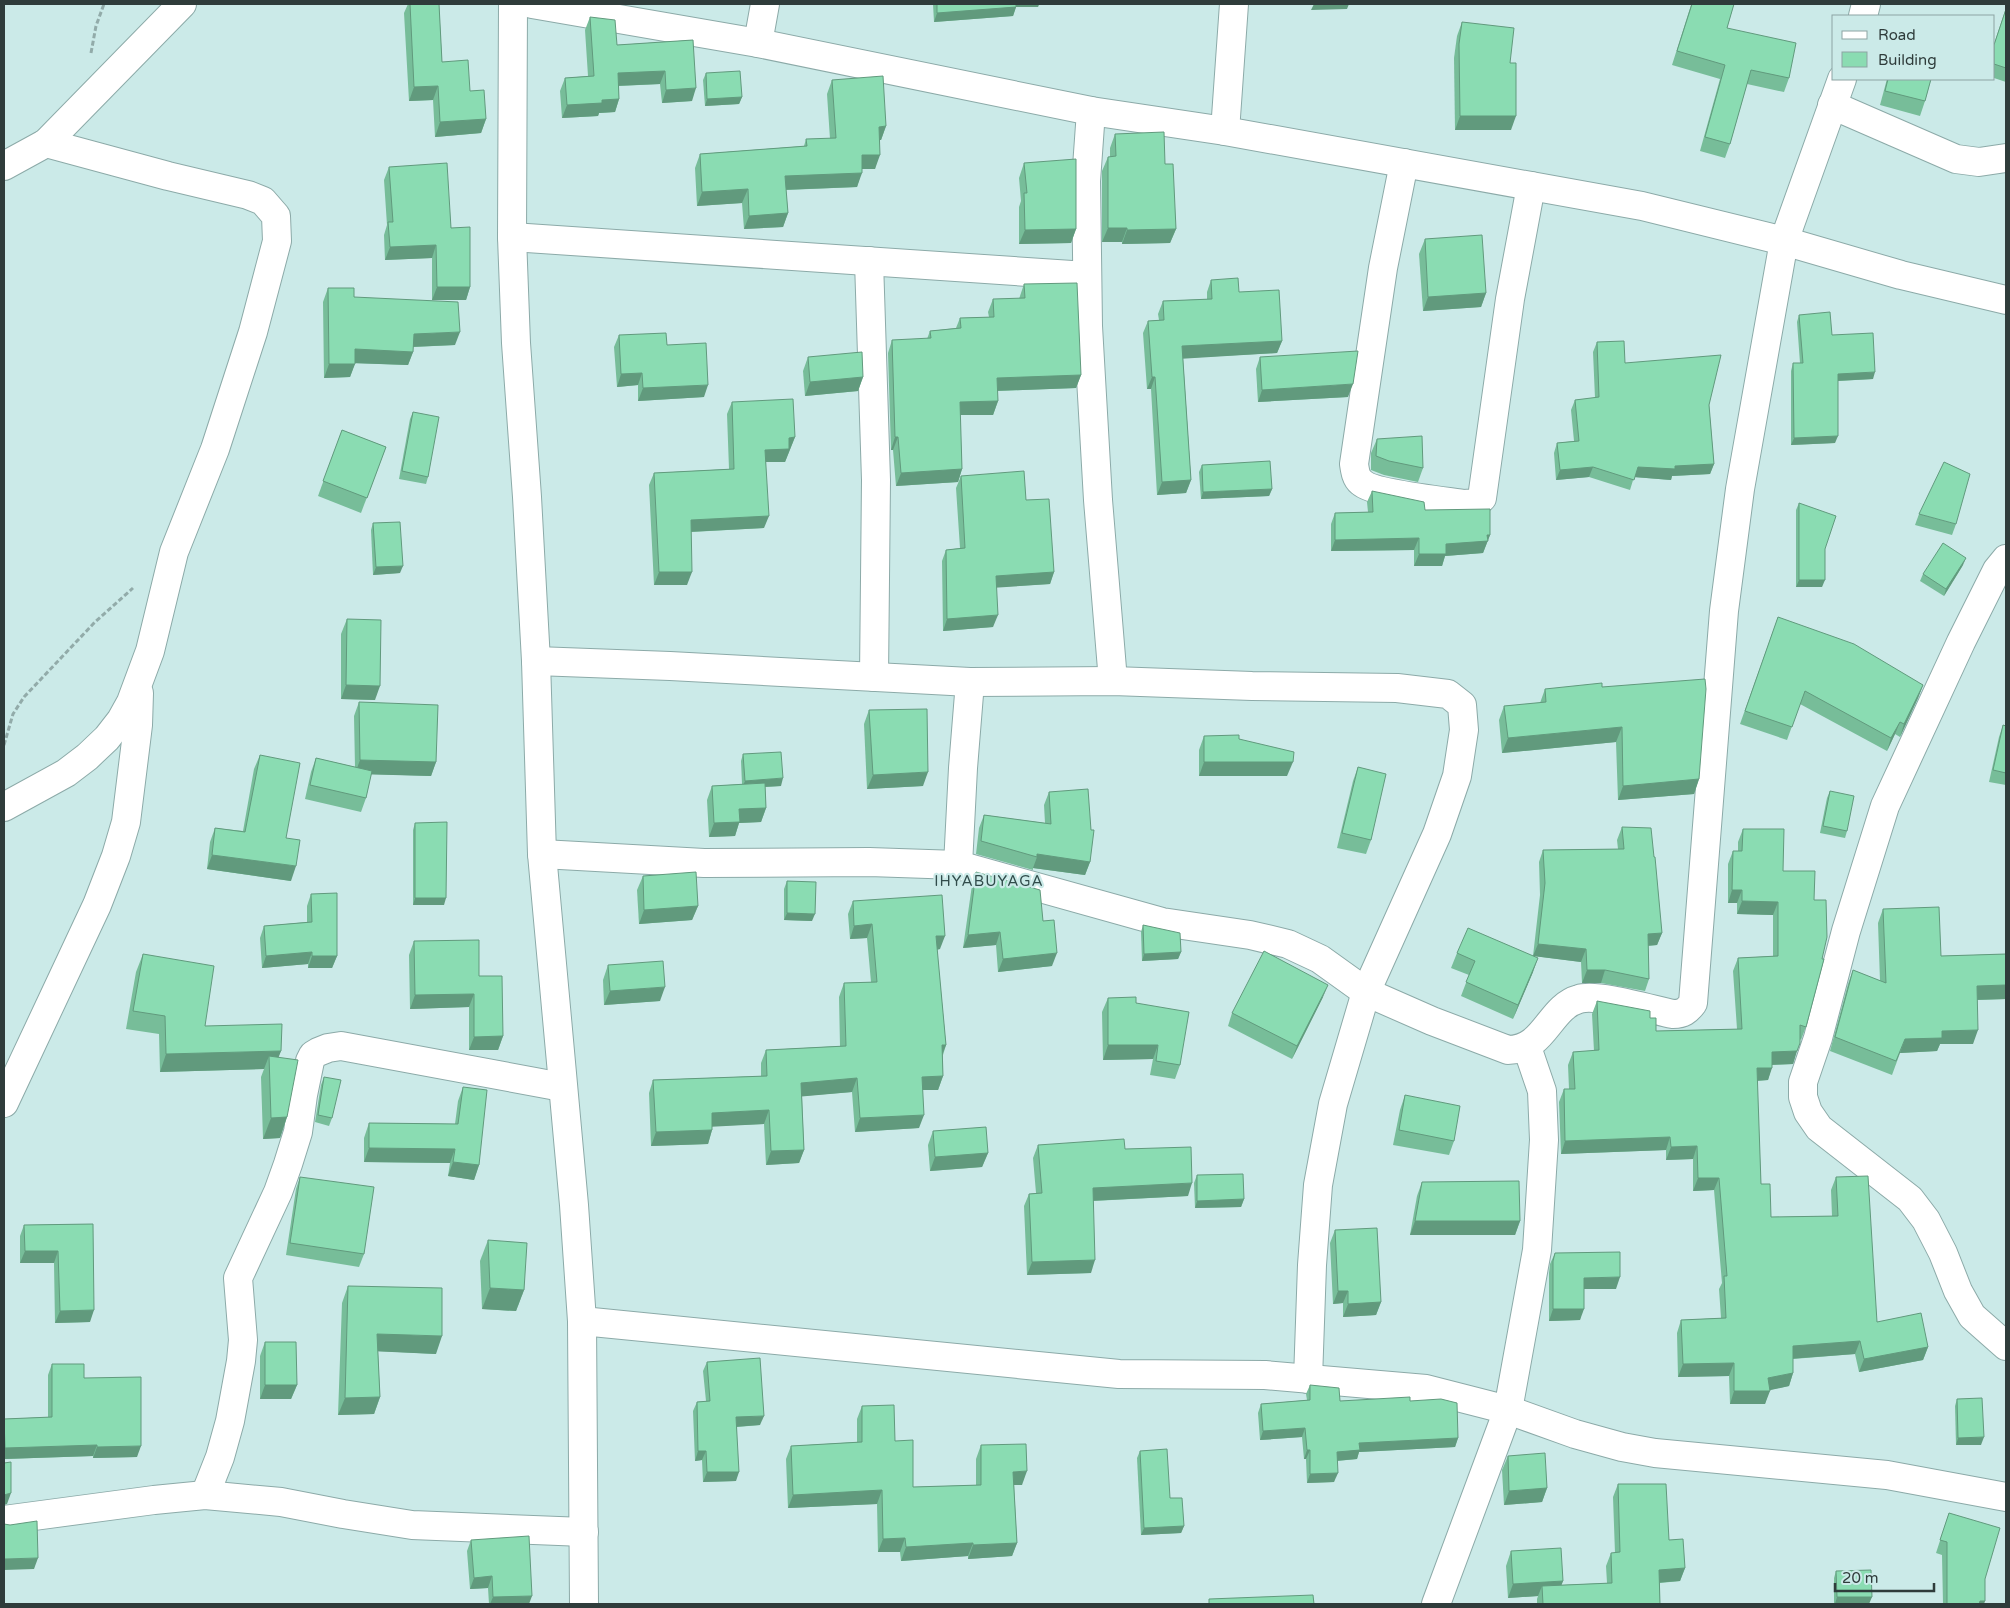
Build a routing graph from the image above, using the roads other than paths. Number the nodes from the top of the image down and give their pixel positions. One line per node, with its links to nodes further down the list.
1 (182, 4): 11 (street)
2 (514, 4): 16 (street)
3 (532, 4): 6 (street)
4 (765, 4): 6 (street)
5 (1234, 4): 10 (street)
6 (758, 43): 9 (street)
7 (1842, 80): 8 (street)
8 (1832, 105): 12 (street); 17 (street)
9 (1091, 111): 10 (street); 19 (street)
10 (1225, 131): 13 (street)
11 (46, 143): 14 (street); 24 (street)
12 (2006, 158)
13 (1404, 163): 15 (street); 15 (street)
14 (4, 166)
15 (1531, 186): 17 (street)
16 (512, 237): 18 (street); 22 (street)
17 (1784, 241): 20 (street); 31 (street)
18 (869, 262): 19 (street); 23 (street)
19 (1087, 276): 25 (street)
20 (2006, 300)
21 (2006, 559): 35 (street)
22 (536, 661): 23 (street); 28 (street)
23 (874, 677): 26 (street)
24 (139, 681): 27 (street); 33 (street)
25 (1113, 681): 26 (street); 30 (street)
26 (970, 682): 29 (street)
27 (4, 807)
28 (542, 854): 29 (street); 32 (street)
29 (958, 865): 30 (street)
30 (1366, 992): 31 (street); 36 (street)
31 (1527, 1047): 37 (street)
32 (562, 1087): 34 (street); 38 (street)
33 (4, 1103)
34 (582, 1321): 36 (street); 41 (street)
35 (2006, 1346)
36 (1308, 1379): 37 (street)
37 (1508, 1410): 39 (street); 43 (street)
38 (206, 1495): 40 (street); 41 (street)
39 (2006, 1497)
40 (4, 1520)
41 (584, 1532): 42 (street)
42 (584, 1604)
43 (1436, 1604)

